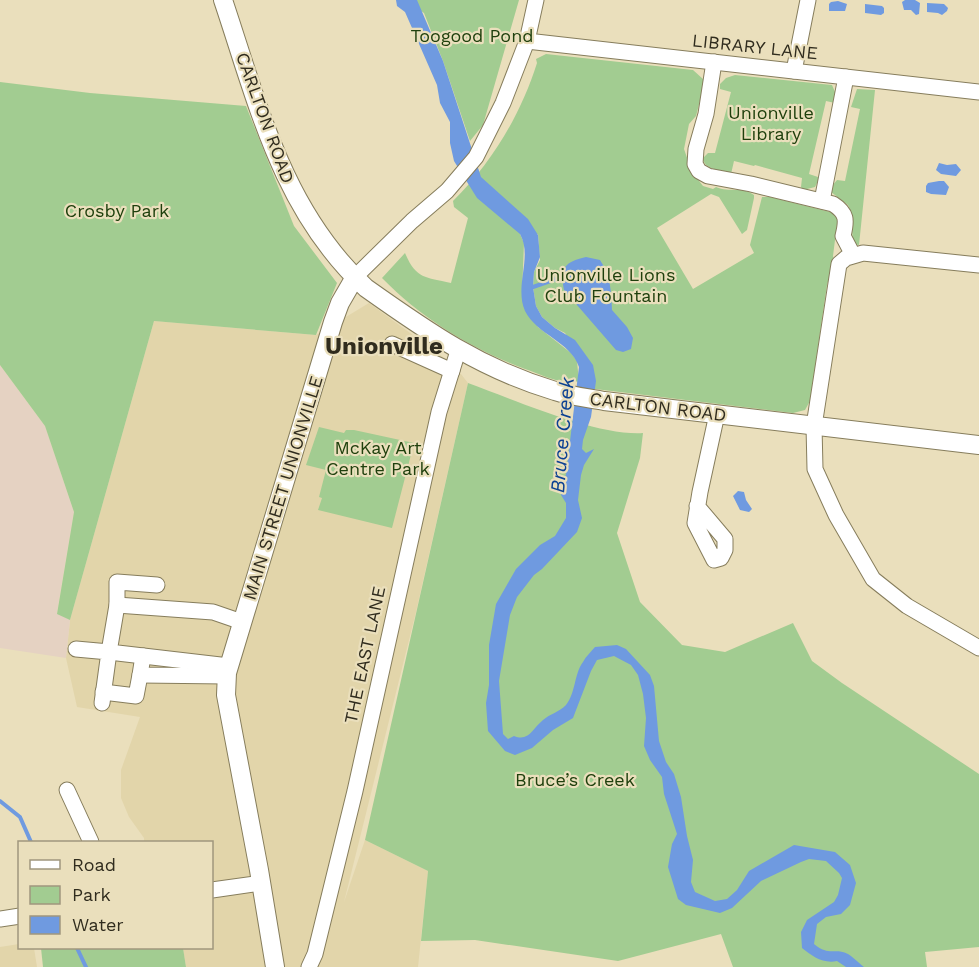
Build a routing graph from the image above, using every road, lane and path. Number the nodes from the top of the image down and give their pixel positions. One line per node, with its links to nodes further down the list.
1 (223, 0): 12 (main road, CARLTON ROAD)
2 (536, 0): 4 (street, MAIN STREET UNIONVILLE)
3 (808, 0): 6 (street)
4 (527, 41): 5 (street, LIBRARY LANE); 12 (street, MAIN STREET UNIONVILLE)
5 (714, 62): 6 (street, LIBRARY LANE); 9 (street)
6 (794, 71): 7 (street, LIBRARY LANE)
7 (846, 77): 8 (street, LIBRARY LANE); 9 (street)
8 (979, 92)
9 (822, 201): 10 (street)
10 (854, 255): 11 (street); 17 (street)
11 (979, 265)
12 (355, 277): 14 (main road, CARLTON ROAD); 22 (main road, MAIN STREET UNIONVILLE)
13 (392, 344): 15 (street)
14 (458, 351): 15 (street, THE EAST LANE); 16 (main road, CARLTON ROAD)
15 (452, 370): 36 (street, THE EAST LANE)
16 (717, 414): 17 (main road, CARLTON ROAD); 19 (street)
17 (814, 426): 18 (main road, CARLTON ROAD); 23 (street)
18 (979, 446)
19 (697, 506)
20 (157, 585): 21 (street)
21 (117, 605): 22 (street); 25 (street)
22 (242, 622): 27 (main road, MAIN STREET UNIONVILLE)
23 (979, 648)
24 (76, 649): 25 (street)
25 (109, 652): 26 (street); 28 (street)
26 (142, 656): 27 (street); 28 (street)
27 (228, 671): 28 (street); 31 (main road, MAIN STREET UNIONVILLE)
28 (140, 675)
29 (67, 790): 30 (street)
30 (90, 841)
31 (261, 883): 32 (street); 35 (main road, MAIN STREET UNIONVILLE)
32 (213, 890)
33 (18, 916): 34 (street)
34 (0, 919)
35 (274, 967)
36 (309, 967)

